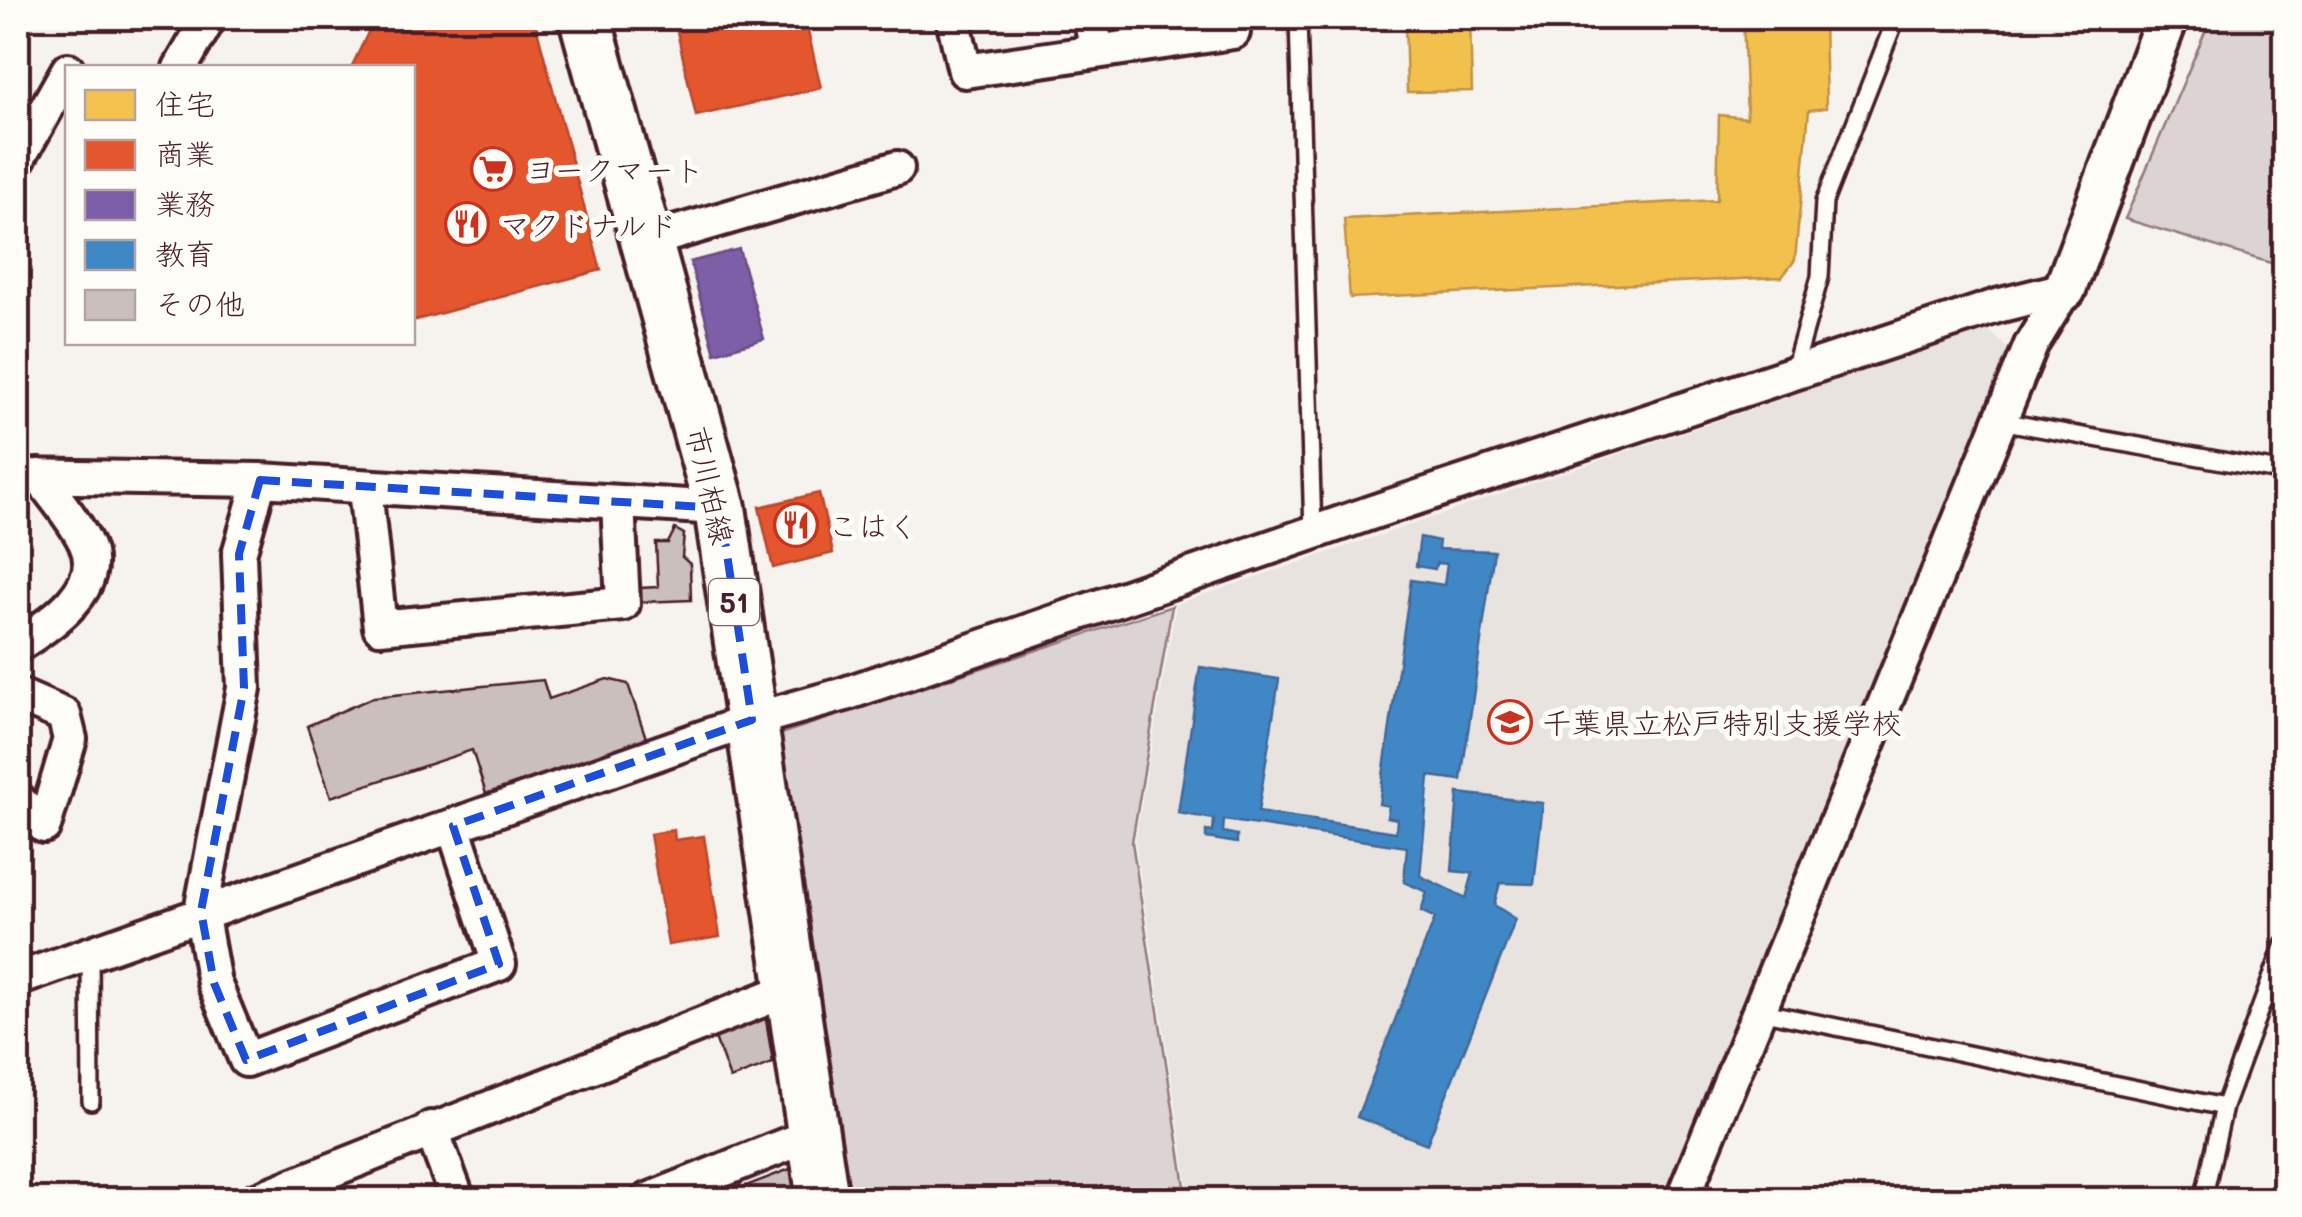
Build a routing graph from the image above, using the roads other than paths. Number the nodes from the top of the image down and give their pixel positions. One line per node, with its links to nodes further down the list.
1 (209, 18): 9 (street)
2 (585, 18): 13 (main road, 市川柏線 / 51)
3 (953, 18): 8 (street)
4 (1233, 18): 8 (street)
5 (1298, 18): 23 (lane)
6 (1896, 18): 15 (lane)
7 (2167, 18): 14 (street)
8 (1094, 34)
9 (182, 65)
10 (65, 74): 11 (street)
11 (18, 159)
12 (897, 168): 13 (street)
13 (647, 241): 22 (main road, 市川柏線 / 51)
14 (2065, 290): 15 (street); 16 (street)
15 (1793, 373): 23 (street)
16 (2000, 421): 17 (lane); 34 (street)
17 (2284, 472)
18 (28, 476): 19 (street); 24 (street)
19 (260, 480): 20 (street); 29 (street)
20 (366, 489): 21 (street); 21 (street)
21 (618, 502): 22 (street)
22 (720, 508): 26 (main road, 市川柏線 / 51)
23 (1313, 533): 26 (street)
24 (18, 645)
25 (18, 695): 27 (street)
26 (752, 720): 28 (street); 33 (main road, 市川柏線 / 51)
27 (18, 800)
28 (452, 826): 29 (street); 29 (street)
29 (201, 911): 31 (street)
30 (2284, 944): 36 (lane)
31 (90, 954): 32 (street); 35 (lane)
32 (18, 979)
33 (793, 988): 37 (street); 38 (main road, 市川柏線 / 51)
34 (1759, 1010): 36 (lane); 43 (street)
35 (92, 1101)
36 (2224, 1107): 44 (lane)
37 (431, 1128): 39 (street); 40 (street)
38 (813, 1134): 41 (street); 42 (main road, 市川柏線 / 51)
39 (256, 1200)
40 (458, 1200)
41 (648, 1200)
42 (823, 1200)
43 (1682, 1200)
44 (2204, 1200)

